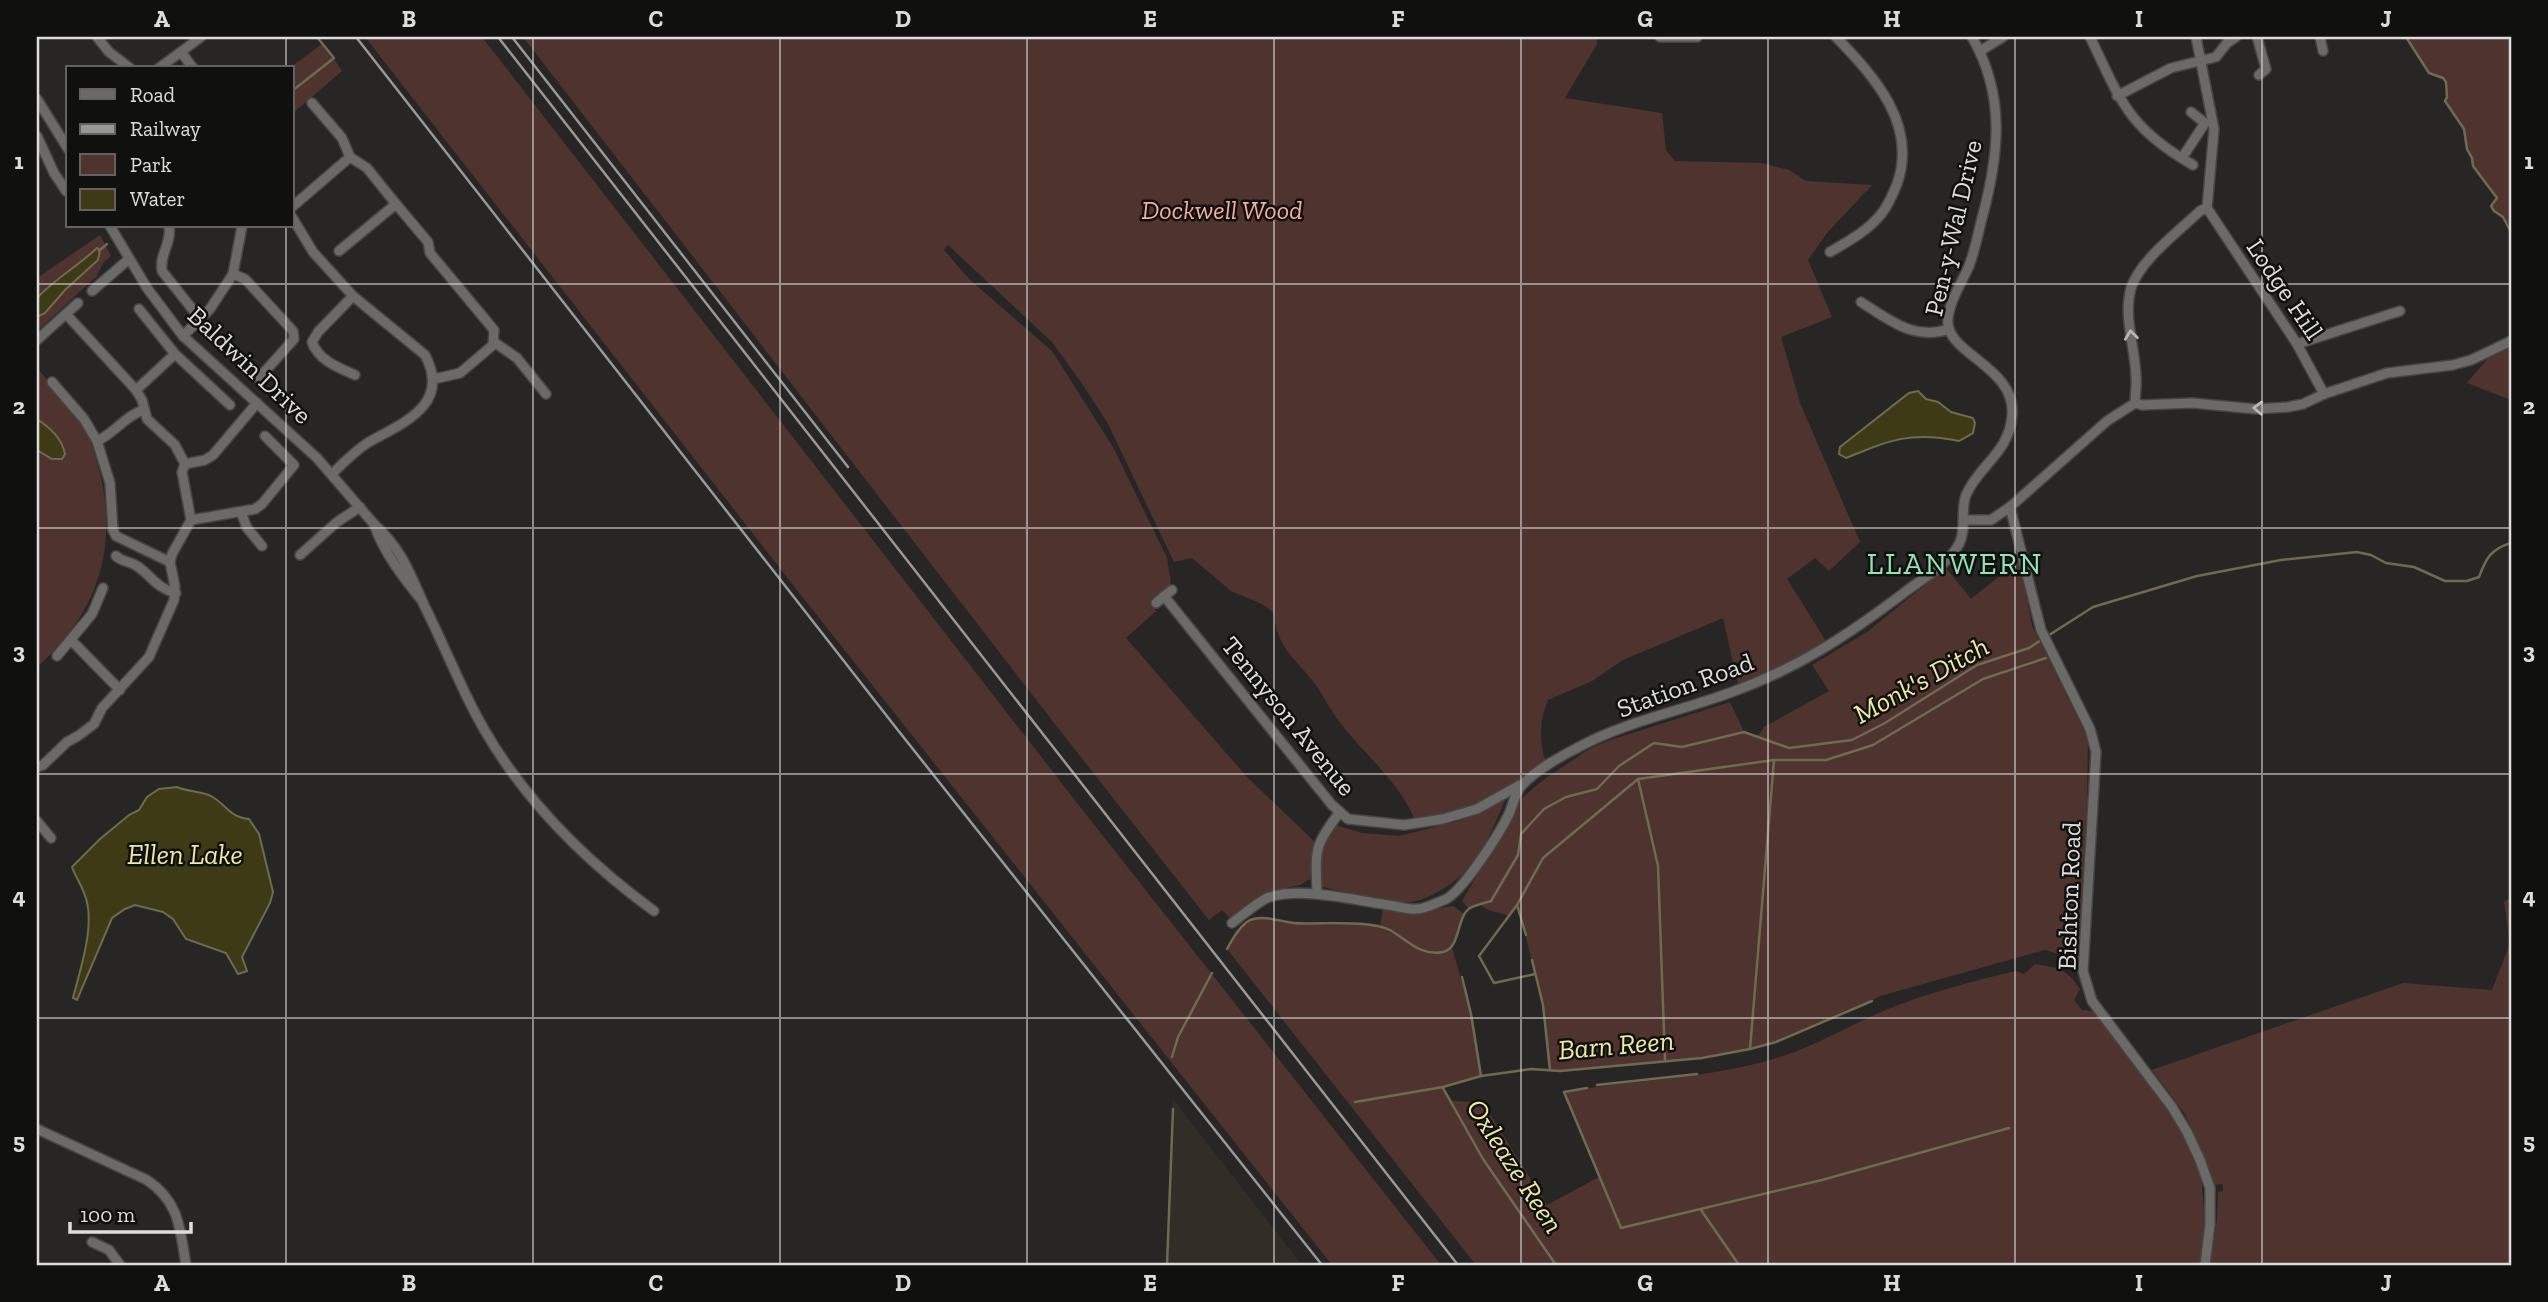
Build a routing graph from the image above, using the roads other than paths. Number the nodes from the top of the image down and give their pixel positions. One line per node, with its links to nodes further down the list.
1 (97, 37): 17 (street)
2 (201, 37): 15 (street)
3 (1663, 37): 4 (street)
4 (1697, 37)
5 (1836, 37): 39 (street)
6 (1972, 37): 13 (street, Pen-y-Wal Drive)
7 (2003, 37): 13 (street)
8 (2090, 37): 21 (street)
9 (2196, 37): 16 (street)
10 (2236, 37): 16 (street)
11 (2258, 37): 20 (street)
12 (2320, 37): 14 (street)
13 (1980, 51): 50 (street, Pen-y-Wal Drive)
14 (2323, 51)
15 (181, 52): 18 (street); 19 (street)
16 (2201, 62): 21 (street); 33 (street)
17 (127, 66)
18 (162, 66)
19 (192, 66)
20 (2259, 75)
21 (2117, 96): 28 (street)
22 (37, 99): 26 (street)
23 (312, 103): 27 (street)
24 (2191, 112): 28 (street)
25 (37, 136): 30 (street)
26 (66, 146)
27 (350, 157): 31 (street); 32 (street)
28 (2182, 158): 29 (street)
29 (2193, 165)
30 (66, 191)
31 (396, 204): 38 (street); 54 (street)
32 (294, 205)
33 (2207, 208): 55 (street, Lodge Hill); 65 (street, one-way to 33)
34 (294, 221): 43 (street)
35 (111, 228): 40 (street, Baldwin Drive)
36 (169, 228): 49 (street)
37 (242, 228): 41 (street)
38 (339, 251)
39 (1830, 252)
40 (129, 259): 42 (street); 51 (street, Baldwin Drive)
41 (233, 274): 49 (street); 58 (street)
42 (92, 291)
43 (353, 296): 57 (street); 59 (street)
44 (1861, 302): 50 (street)
45 (79, 303): 48 (street)
46 (139, 309): 56 (street)
47 (2400, 311): 55 (street)
48 (66, 314): 52 (street); 61 (street)
49 (201, 320): 51 (street)
50 (1949, 329): 76 (street, Pen-y-Wal Drive)
51 (183, 336): 64 (street, Baldwin Drive)
52 (37, 340)
53 (2511, 341): 63 (street)
54 (494, 342): 59 (street); 62 (street)
55 (2297, 344): 63 (street, Lodge Hill)
56 (174, 354): 61 (street); 66 (street)
57 (355, 375)
58 (260, 378)
59 (434, 379): 71 (street)
60 (52, 382): 69 (street)
61 (136, 390): 67 (street)
62 (547, 394)
63 (2324, 394): 65 (street, one-way to 65)
64 (257, 403): 70 (street); 71 (street, Baldwin Drive)
65 (2135, 403): 73 (street)
66 (230, 405)
67 (143, 410): 69 (street); 70 (street)
68 (265, 436): 74 (street)
69 (97, 441): 80 (street)
70 (185, 464): 75 (street)
71 (332, 474): 72 (street, Baldwin Drive)
72 (360, 507): 79 (street); 93 (street, Baldwin Drive)
73 (2010, 507): 76 (street); 99 (street, Bishton Road)
74 (241, 512): 75 (street); 77 (street)
75 (191, 520): 80 (street)
76 (1963, 520): 88 (street, Station Road)
77 (262, 545)
78 (116, 555): 82 (street)
79 (300, 555)
80 (170, 562): 82 (street)
81 (103, 587): 84 (street)
82 (176, 593): 86 (street)
83 (1164, 596): 89 (street, Tennyson Avenue)
84 (71, 640): 85 (street); 86 (street)
85 (57, 656)
86 (120, 690): 87 (street)
87 (37, 767)
88 (1520, 785): 89 (street, Tennyson Avenue); 92 (street)
89 (1340, 812): 92 (street)
90 (37, 821): 91 (street)
91 (51, 838)
92 (1317, 894): 94 (street)
93 (654, 911)
94 (1232, 923)
95 (37, 1129): 98 (street)
96 (92, 1242): 97 (street)
97 (120, 1265)
98 (186, 1265)
99 (2205, 1265)

